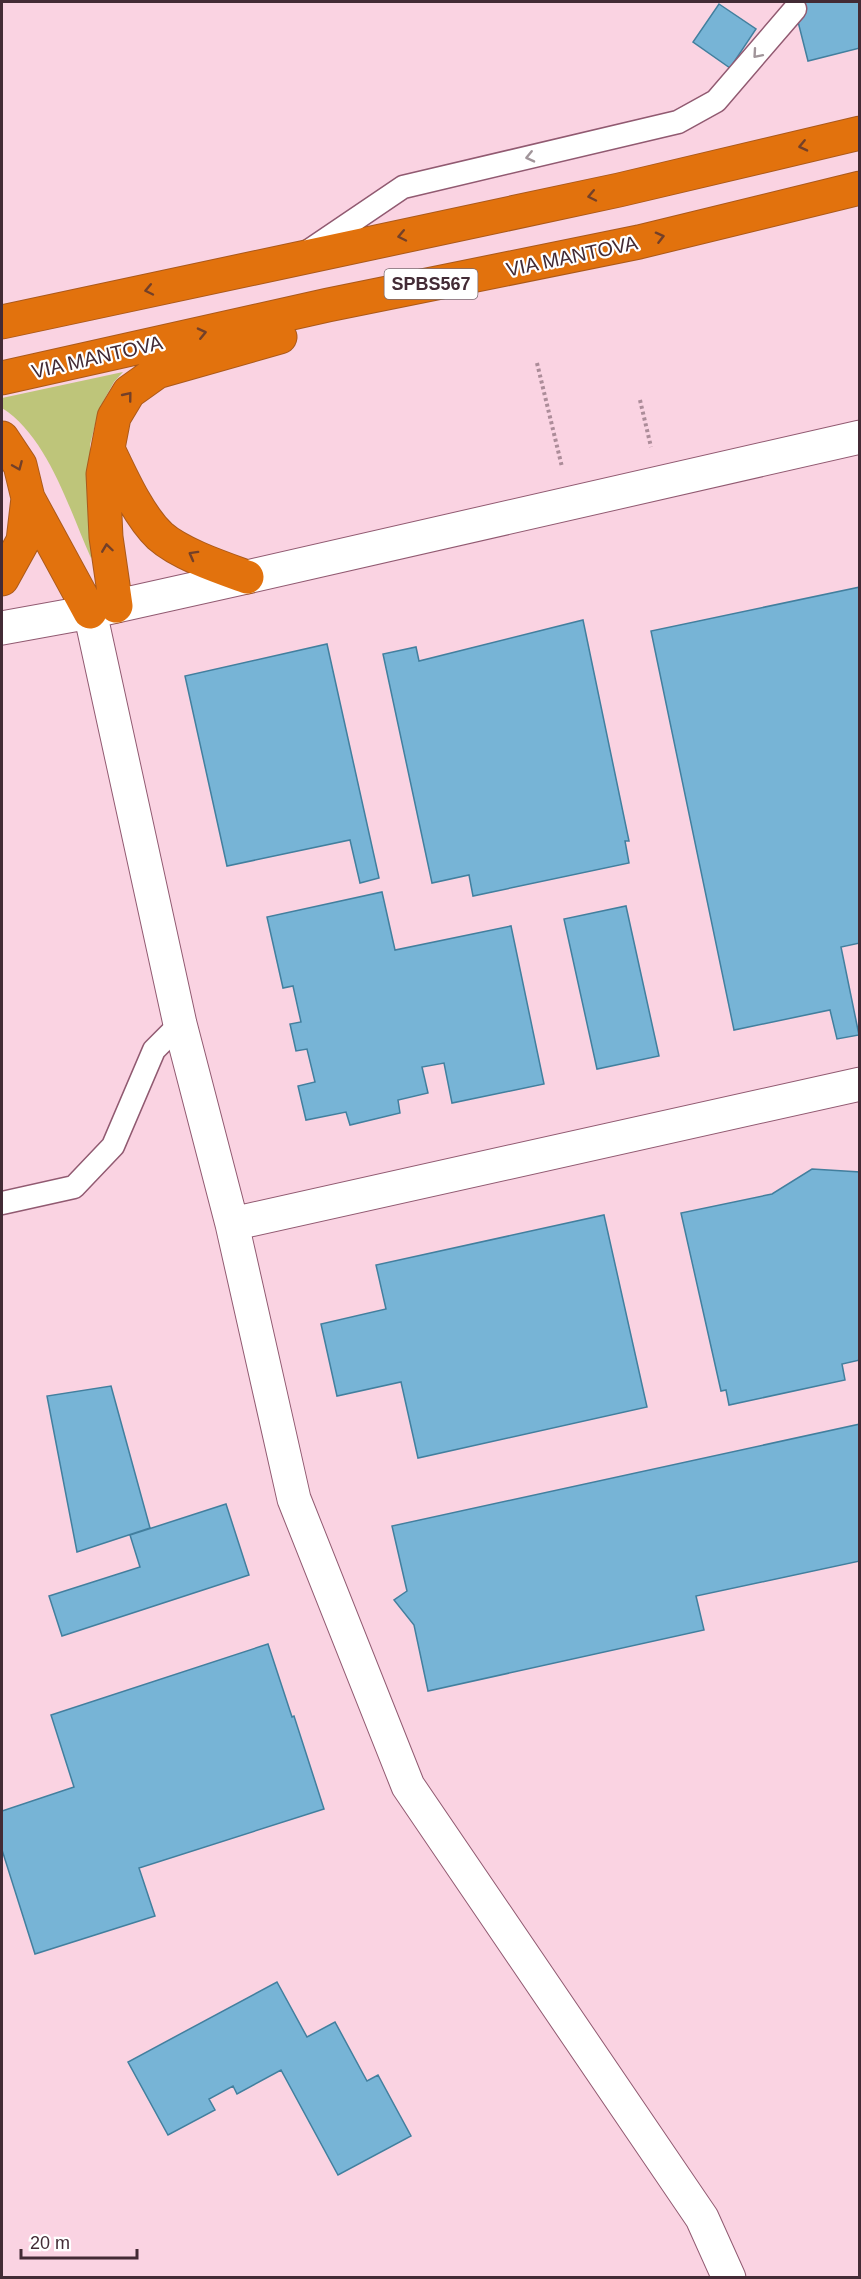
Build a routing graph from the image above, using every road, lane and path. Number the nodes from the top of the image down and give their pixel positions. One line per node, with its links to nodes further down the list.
1 (795, 9): 4 (lane, one-way to 4)
2 (860, 133): 4 (highway, SPBS567, one-way to 4)
3 (860, 188): 5 (highway, VIA MANTOVA / SPBS567, one-way to 3)
4 (297, 259): 6 (highway, SPBS567, one-way to 6)
5 (328, 305): 8 (highway, VIA MANTOVA / SPBS567, one-way to 5); 12 (highway, one-way to 5)
6 (2, 322)
7 (537, 363): 15 (path)
8 (2, 378)
9 (640, 400): 13 (path)
10 (856, 436): 13 (street)
11 (2, 438): 14 (highway, one-way to 14)
12 (108, 449): 16 (highway, one-way to 12); 18 (highway, one-way to 12)
13 (659, 483): 15 (street)
14 (28, 498): 17 (highway); 18 (highway)
15 (571, 503): 16 (street)
16 (247, 577): 18 (street)
17 (2, 579)
18 (103, 609): 19 (street); 20 (street)
19 (2, 628)
20 (180, 1024): 22 (lane); 23 (street)
21 (860, 1084): 23 (street)
22 (2, 1203)
23 (232, 1224): 24 (street)
24 (729, 2277)

